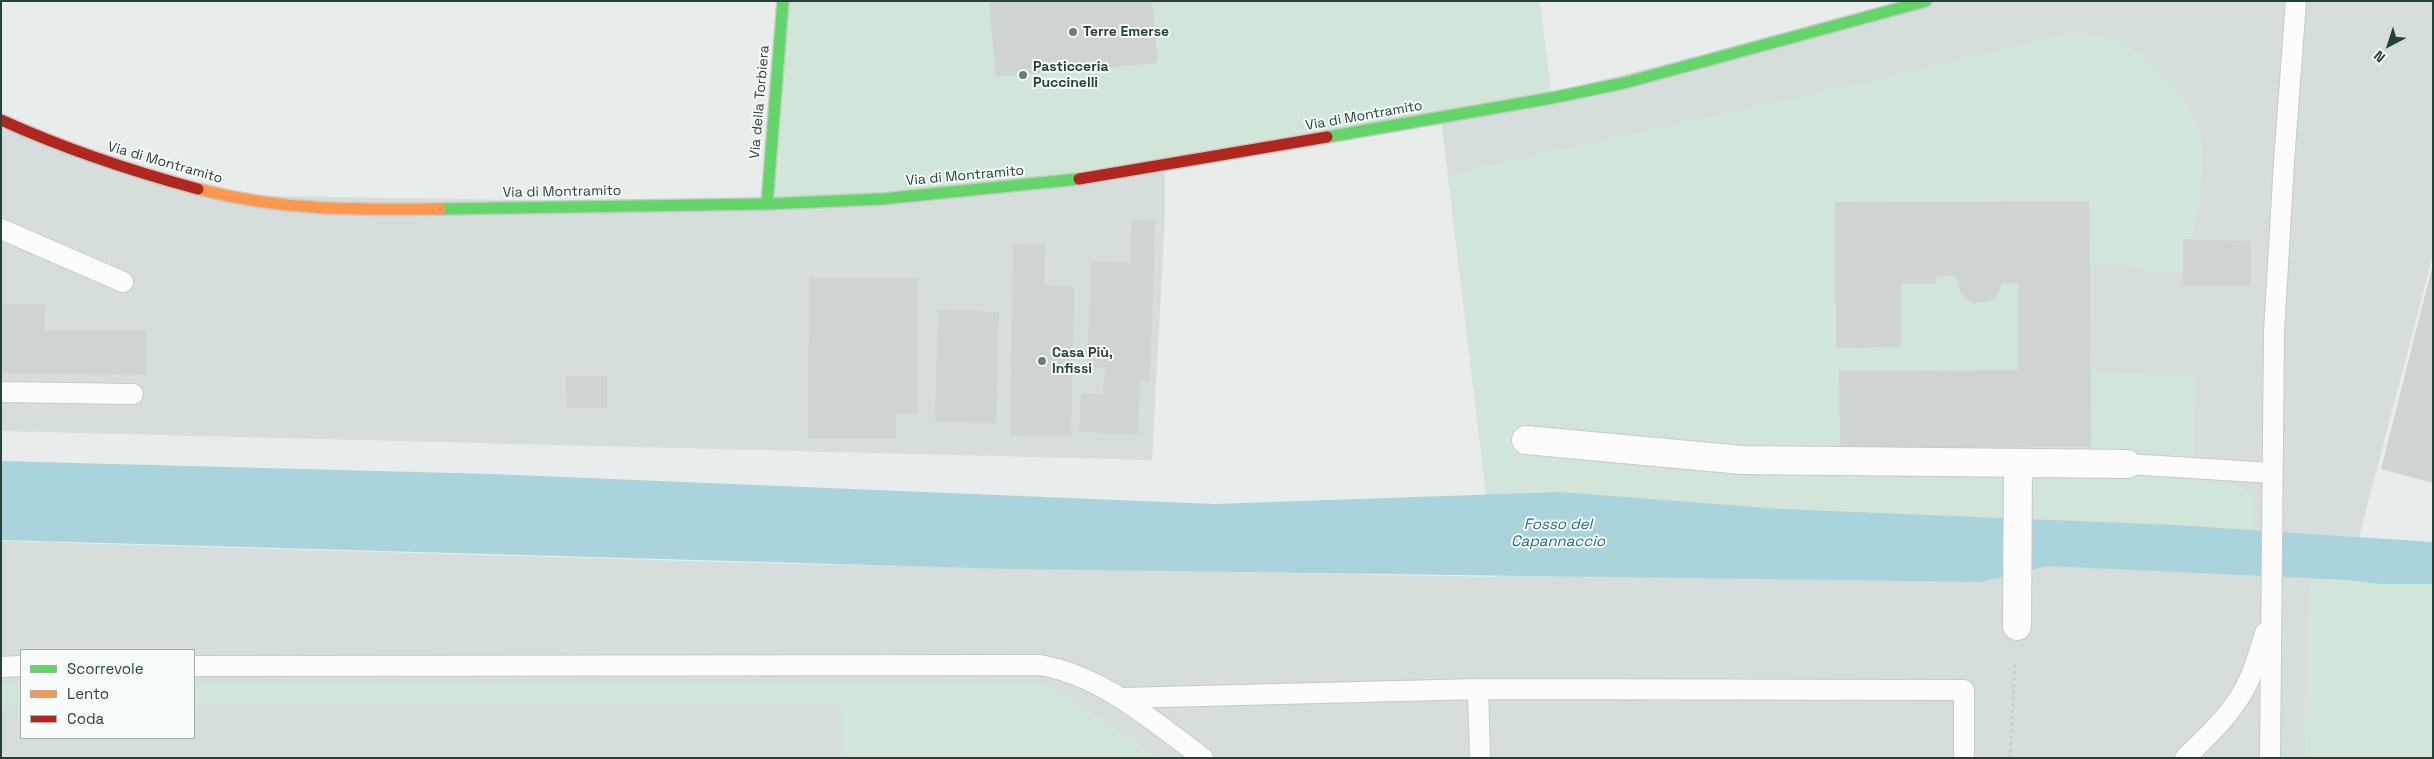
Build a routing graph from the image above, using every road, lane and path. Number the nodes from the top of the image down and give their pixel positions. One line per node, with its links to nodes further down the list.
1 (783, 1): 5 (main road, Via della Torbiera)
2 (1926, 1): 5 (main road, Via di Montramito)
3 (2296, 1): 13 (lane)
4 (1, 120): 5 (main road, Via di Montramito)
5 (767, 204)
6 (1, 228): 7 (lane)
7 (123, 282)
8 (1, 392): 9 (lane)
9 (133, 394)
10 (1526, 440): 11 (street)
11 (2018, 463): 12 (street); 15 (street)
12 (2127, 464): 13 (lane)
13 (2272, 473): 14 (lane)
14 (2272, 615): 25 (lane); 26 (lane)
15 (2017, 626): 24 (path)
16 (1, 666): 17 (lane)
17 (20, 666)
18 (195, 666): 20 (lane)
19 (1478, 689): 20 (lane); 22 (lane); 23 (lane)
20 (1122, 698): 21 (lane)
21 (1203, 758)
22 (1480, 758)
23 (1964, 758)
24 (2010, 758)
25 (2185, 758)
26 (2270, 758)

